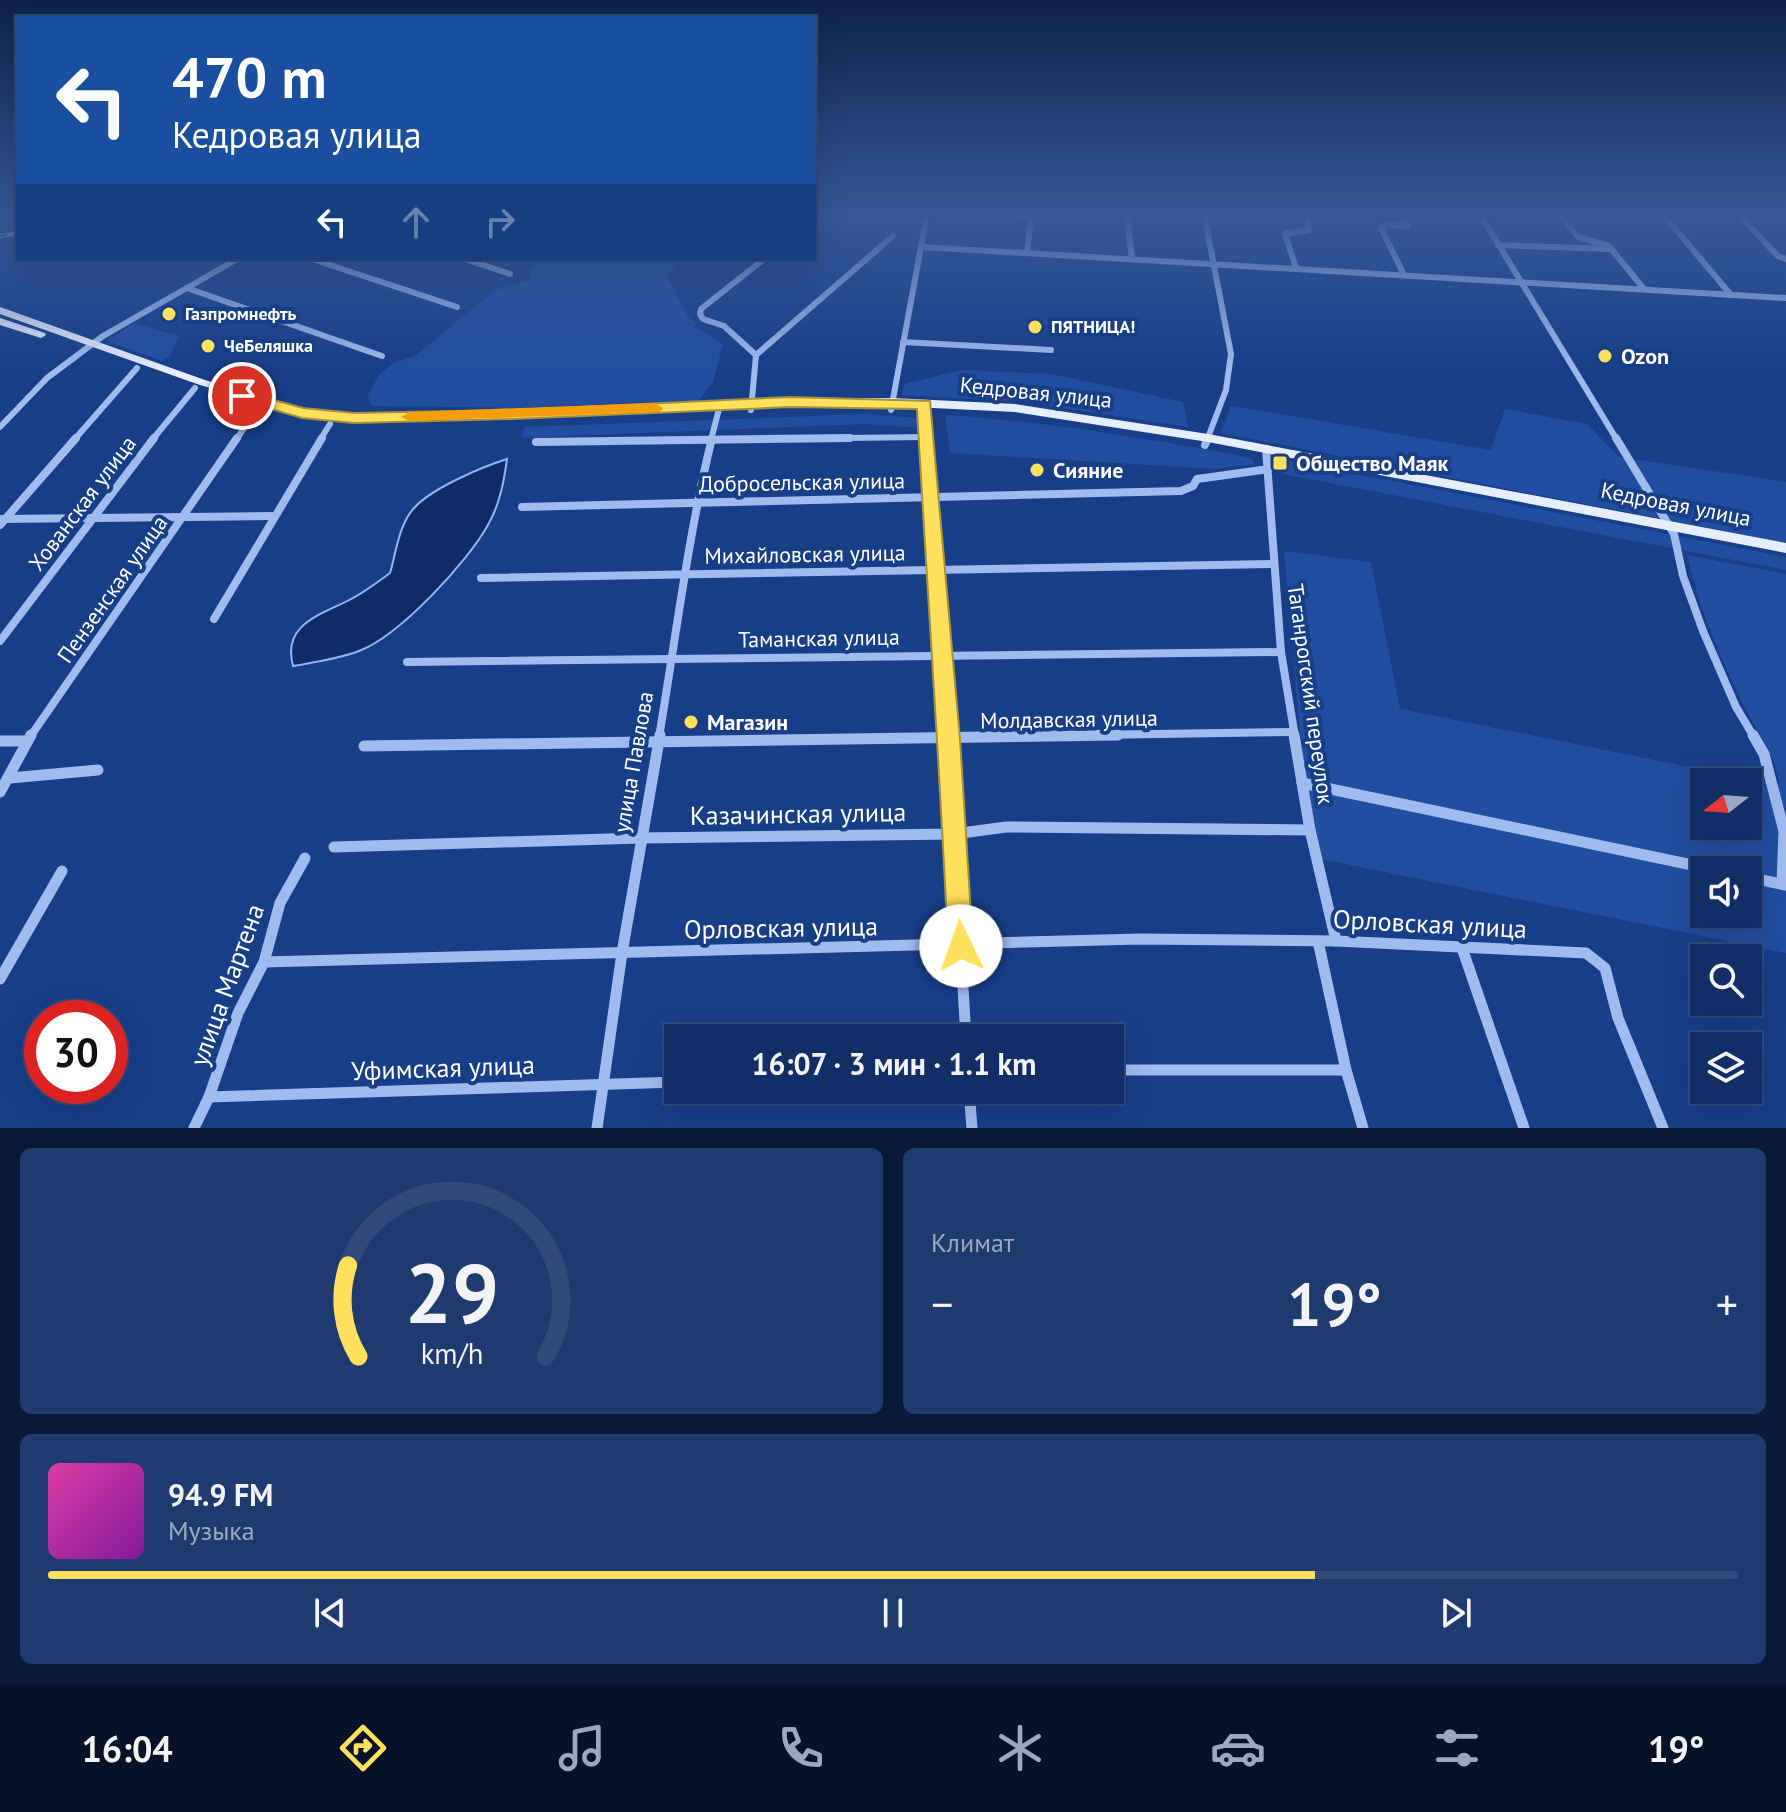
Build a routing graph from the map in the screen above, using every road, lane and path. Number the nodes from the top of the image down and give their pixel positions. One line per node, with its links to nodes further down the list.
1 (224, 267): 17 (street)
2 (335, 267): 21 (street)
3 (488, 267): 14 (street)
4 (754, 267): 27 (street)
5 (858, 267): 27 (street)
6 (918, 267): 24 (street)
7 (1214, 267): 40 (street)
8 (1268, 267): 13 (street)
9 (1400, 267): 15 (street)
10 (1511, 267): 16 (street)
11 (1627, 267): 18 (street)
12 (1707, 267): 19 (street)
13 (1296, 268): 15 (street)
14 (510, 274)
15 (1404, 275): 16 (street)
16 (1521, 282): 18 (street); 50 (street)
17 (187, 288): 25 (street); 28 (street)
18 (1644, 289): 19 (street)
19 (1731, 295): 20 (street)
20 (1786, 298)
21 (457, 307)
22 (0, 310): 25 (main road, Кедровая улица)
23 (0, 321): 25 (main road, Кедровая улица)
24 (903, 342): 26 (street); 31 (street)
25 (88, 346): 29 (main road, Кедровая улица); 35 (main road, Кедровая улица); 37 (street)
26 (1051, 350)
27 (756, 355): 32 (street)
28 (382, 356)
29 (137, 368): 30 (main road, Кедровая улица); 49 (street)
30 (195, 388): 34 (main road, Кедровая улица); 48 (street, Хованская улица)
31 (892, 406): 32 (main road, Кедровая улица); 33 (main road, Кедровая улица)
32 (751, 407): 35 (main road, Кедровая улица)
33 (925, 408): 38 (street); 40 (main road, Кедровая улица)
34 (257, 409): 36 (main road, Кедровая улица); 47 (street, Пензенская улица)
35 (719, 409): 36 (main road, Кедровая улица); 39 (street, улица Павлова)
36 (330, 424): 46 (street)
37 (0, 427)
38 (927, 437): 39 (street); 43 (street)
39 (710, 440): 41 (street); 44 (street, улица Павлова)
40 (1206, 441): 42 (main road, Кедровая улица)
41 (536, 442)
42 (1267, 458): 43 (street, Добросельская улица); 50 (main road, Кедровая улица); 53 (street, Таганрогский переулок)
43 (932, 498): 44 (street, Добросельская улица); 54 (street)
44 (696, 502): 45 (street, Добросельская улица); 55 (street, улица Павлова)
45 (522, 507)
46 (273, 516): 47 (street); 57 (street)
47 (183, 519): 48 (street); 67 (street, Пензенская улица)
48 (94, 520): 49 (street); 58 (street, Хованская улица)
49 (2, 521)
50 (1672, 529): 51 (main road, Кедровая улица); 52 (main road, Кедровая улица); 81 (street)
51 (1786, 548)
52 (1786, 555)
53 (1273, 564): 54 (street, Михайловская улица); 59 (street, Таганрогский переулок)
54 (935, 570): 55 (street, Михайловская улица); 60 (street)
55 (687, 575): 56 (street, Михайловская улица); 61 (street, улица Павлова)
56 (481, 578)
57 (214, 619)
58 (0, 641)
59 (1281, 652): 60 (street, Таманская улица); 63 (street, Таганрогский переулок)
60 (941, 653): 61 (street, Таманская улица); 65 (street)
61 (672, 659): 62 (street, Таманская улица); 64 (street, улица Павлова)
62 (407, 662)
63 (1294, 732): 65 (street, Молдавская улица); 71 (street, Таганрогский переулок)
64 (657, 738): 65 (street, Молдавская улица); 68 (street, Молдавская улица); 75 (street, улица Павлова)
65 (950, 739): 74 (street)
66 (0, 741): 67 (street)
67 (27, 741): 70 (street, Пензенская улица)
68 (364, 746)
69 (98, 770): 70 (street)
70 (10, 778): 72 (street, Пензенская улица)
71 (1302, 783): 73 (street, Таганрогский переулок); 78 (street)
72 (0, 792)
73 (1310, 830): 74 (street, Казачинская улица); 83 (street, Таганрогский переулок)
74 (954, 834): 75 (street, Казачинская улица); 84 (street)
75 (641, 838): 76 (street, Казачинская улица); 86 (street, улица Павлова)
76 (334, 847)
77 (305, 858): 87 (street, улица Мартена)
78 (1690, 865)
79 (62, 871): 88 (street)
80 (1762, 880): 81 (street)
81 (1784, 884)
82 (1318, 941): 83 (street, Орловская улица); 84 (street, Орловская улица); 91 (street)
83 (1336, 941): 85 (street, Орловская улица)
84 (961, 946): 86 (street, Орловская улица); 89 (street)
85 (1462, 948): 100 (street); 101 (street, Орловская улица)
86 (622, 953): 87 (street, Орловская улица); 93 (street, улица Павлова)
87 (264, 962): 94 (street, улица Мартена)
88 (0, 979)
89 (965, 1024)
90 (1124, 1070): 91 (street)
91 (1346, 1070): 99 (street)
92 (664, 1083): 93 (street, Уфимская улица)
93 (605, 1085): 94 (street, Уфимская улица); 97 (street, улица Павлова)
94 (209, 1097): 96 (street, улица Мартена)
95 (970, 1104): 98 (street)
96 (194, 1128)
97 (597, 1128)
98 (972, 1128)
99 (1363, 1128)
100 (1524, 1128)
101 (1663, 1128)

